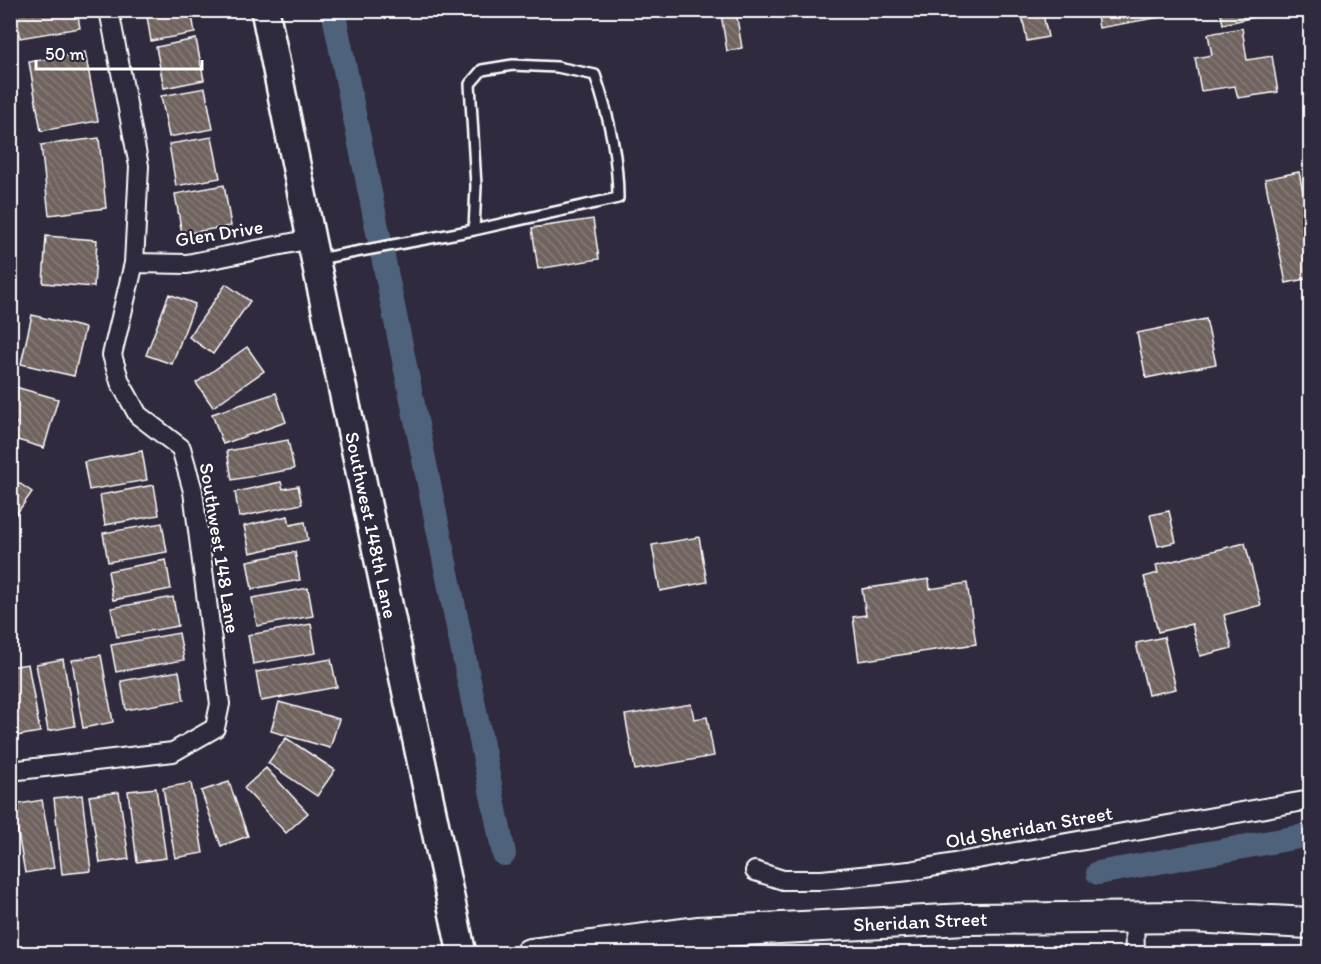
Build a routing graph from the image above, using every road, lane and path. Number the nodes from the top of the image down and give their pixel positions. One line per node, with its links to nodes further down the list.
1 (109, 10): 5 (street, Southwest 148 Lane)
2 (266, 10): 4 (street, Southwest 148th Lane)
3 (474, 230): 3 (lane); 4 (lane)
4 (314, 249): 5 (street, Glen Drive); 12 (street, Southwest 148th Lane)
5 (134, 263): 6 (street, Southwest 148 Lane)
6 (10, 771)
7 (1311, 800): 8 (street, Old Sheridan Street)
8 (755, 871)
9 (1134, 917): 10 (main road, Sheridan Street); 11 (main road, Sheridan Street); 14 (street)
10 (1311, 923)
11 (594, 949): 13 (main road, Sheridan Street)
12 (462, 954)
13 (530, 954)
14 (1135, 954)

